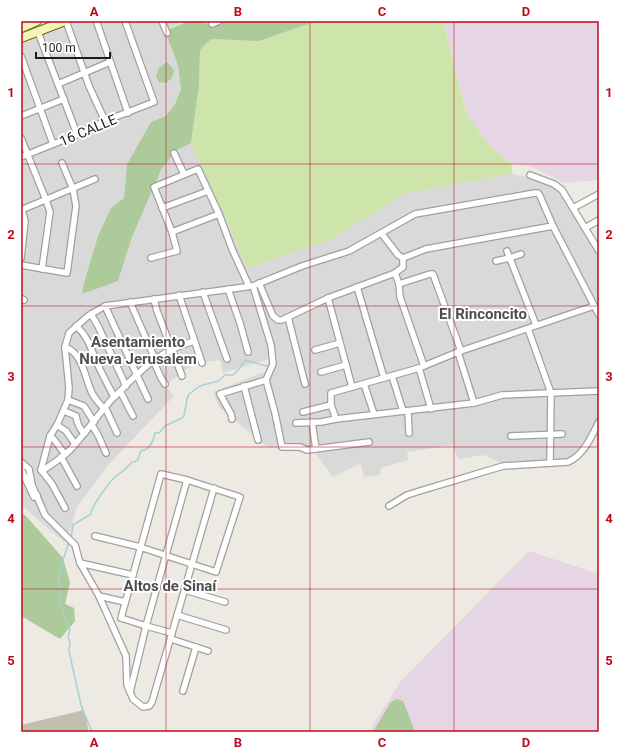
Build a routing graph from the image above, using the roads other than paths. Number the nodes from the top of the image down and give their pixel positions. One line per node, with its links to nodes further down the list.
1 (37, 21): 8 (street)
2 (65, 21): 9 (street); 14 (street)
3 (125, 21): 18 (street, 16 CALLE)
4 (162, 21): 10 (street)
5 (219, 21): 7 (street)
6 (97, 23): 13 (street)
7 (212, 24)
8 (21, 28)
9 (38, 32): 11 (street); 15 (street)
10 (167, 33)
11 (21, 38)
12 (21, 56): 17 (street)
13 (110, 62): 14 (street); 18 (street)
14 (84, 73): 15 (street); 20 (street)
15 (58, 84): 16 (street)
16 (64, 99): 17 (street); 21 (street)
17 (40, 109): 19 (street); 23 (street)
18 (128, 113): 20 (street, 16 CALLE)
19 (21, 116)
20 (105, 121): 21 (street, 16 CALLE)
21 (77, 134): 23 (street, 16 CALLE)
22 (21, 138): 25 (street)
23 (53, 144): 25 (street, 16 CALLE)
24 (174, 153): 28 (street)
25 (28, 155): 26 (street, 16 CALLE); 34 (street)
26 (21, 157)
27 (62, 163): 31 (street)
28 (184, 174): 32 (street); 35 (street)
29 (530, 174): 36 (street)
30 (95, 179): 31 (street)
31 (73, 189): 34 (street); 53 (street)
32 (208, 191): 35 (street); 38 (street)
33 (599, 194): 36 (street)
34 (46, 200): 37 (street); 53 (street)
35 (162, 208): 42 (street)
36 (573, 208): 41 (street)
37 (21, 210): 47 (street)
38 (219, 214): 42 (street); 57 (street)
39 (599, 220): 41 (street)
40 (553, 226): 43 (street); 49 (street); 66 (street)
41 (585, 228): 44 (street)
42 (172, 232): 48 (street)
43 (382, 234): 49 (street); 55 (street)
44 (599, 249)
45 (507, 251): 50 (street)
46 (521, 254): 50 (street)
47 (21, 258)
48 (150, 258)
49 (403, 258): 54 (street)
50 (510, 258): 51 (street); 71 (street)
51 (496, 261)
52 (21, 265): 53 (street)
53 (42, 269)
54 (396, 273): 56 (street); 58 (street)
55 (259, 283): 57 (street); 69 (street)
56 (399, 284): 79 (street); 84 (street)
57 (251, 286): 59 (street); 90 (street)
58 (357, 287): 62 (street); 89 (street)
59 (228, 289): 60 (street); 78 (street)
60 (203, 292): 61 (street); 80 (street)
61 (179, 295): 63 (street); 73 (street)
62 (328, 298): 69 (street); 74 (street)
63 (154, 299): 64 (street); 76 (street)
64 (130, 302): 65 (street); 81 (street)
65 (105, 306): 67 (street); 86 (street)
66 (594, 306): 68 (street); 71 (street)
67 (91, 314): 70 (street); 94 (street)
68 (599, 315)
69 (288, 317): 92 (street)
70 (76, 326): 75 (street); 100 (street)
71 (536, 326): 72 (street)
72 (528, 329): 79 (street); 99 (street)
73 (194, 341): 76 (street); 82 (street)
74 (340, 343): 77 (street); 83 (street)
75 (65, 348): 102 (street); 105 (street)
76 (171, 349): 81 (street); 87 (street)
77 (315, 350)
78 (248, 352)
79 (459, 352): 84 (street); 103 (street)
80 (227, 359)
81 (154, 360): 86 (street); 91 (street)
82 (202, 363)
83 (346, 365): 85 (street); 96 (street)
84 (421, 367): 88 (street); 106 (street)
85 (321, 372)
86 (137, 374): 94 (street); 101 (street)
87 (182, 376)
88 (392, 376): 89 (street); 108 (street)
89 (384, 378): 93 (street)
90 (266, 380): 95 (street); 129 (street)
91 (165, 384)
92 (305, 384)
93 (364, 384): 96 (street); 110 (street)
94 (126, 386): 98 (street)
95 (244, 386): 113 (street); 126 (street)
96 (352, 387): 104 (street)
97 (599, 390): 99 (street)
98 (120, 391): 100 (street); 111 (street)
99 (551, 393): 103 (street); 122 (street)
100 (114, 396): 105 (street)
101 (148, 399)
102 (68, 400): 107 (street); 117 (street)
103 (474, 403): 106 (street)
104 (331, 405): 109 (street); 112 (street)
105 (104, 408): 117 (street); 121 (street)
106 (431, 408): 108 (street)
107 (64, 411): 118 (street); 120 (street)
108 (406, 411): 110 (street); 119 (street)
109 (303, 412)
110 (374, 414): 112 (street)
111 (133, 416)
112 (336, 419): 114 (street)
113 (232, 420)
114 (312, 422): 116 (street); 129 (street)
115 (599, 422): 132 (street)
116 (296, 423)
117 (93, 424): 120 (street); 130 (street)
118 (57, 425): 124 (street); 128 (street)
119 (409, 432)
120 (85, 433): 128 (street)
121 (117, 433)
122 (550, 434): 123 (street); 125 (street); 132 (street)
123 (562, 434)
124 (50, 436): 131 (street); 134 (street)
125 (511, 436)
126 (258, 440)
127 (369, 442): 129 (street)
128 (75, 444): 131 (street)
129 (316, 449)
130 (106, 453)
131 (63, 455): 134 (street); 137 (street)
132 (550, 463): 140 (street)
133 (23, 464): 135 (street); 139 (street)
134 (41, 470): 141 (street)
135 (23, 478): 139 (street)
136 (186, 480): 138 (street); 143 (street); 144 (street)
137 (77, 486)
138 (214, 488): 146 (street); 146 (street)
139 (37, 495): 145 (street)
140 (389, 506)
141 (65, 508)
142 (95, 536): 143 (street)
143 (140, 547): 144 (street); 147 (street)
144 (165, 556): 146 (street); 153 (street)
145 (80, 563): 147 (street); 149 (street)
146 (192, 564): 148 (street)
147 (132, 575): 150 (street)
148 (185, 590): 151 (street); 152 (street)
149 (99, 596): 150 (street); 159 (street)
150 (125, 602): 153 (street)
151 (225, 602)
152 (177, 615): 154 (street); 155 (street)
153 (146, 626): 155 (street); 159 (street)
154 (226, 630)
155 (171, 636): 156 (street); 159 (street)
156 (196, 647): 157 (street); 158 (street)
157 (208, 651)
158 (183, 691)
159 (130, 692)

